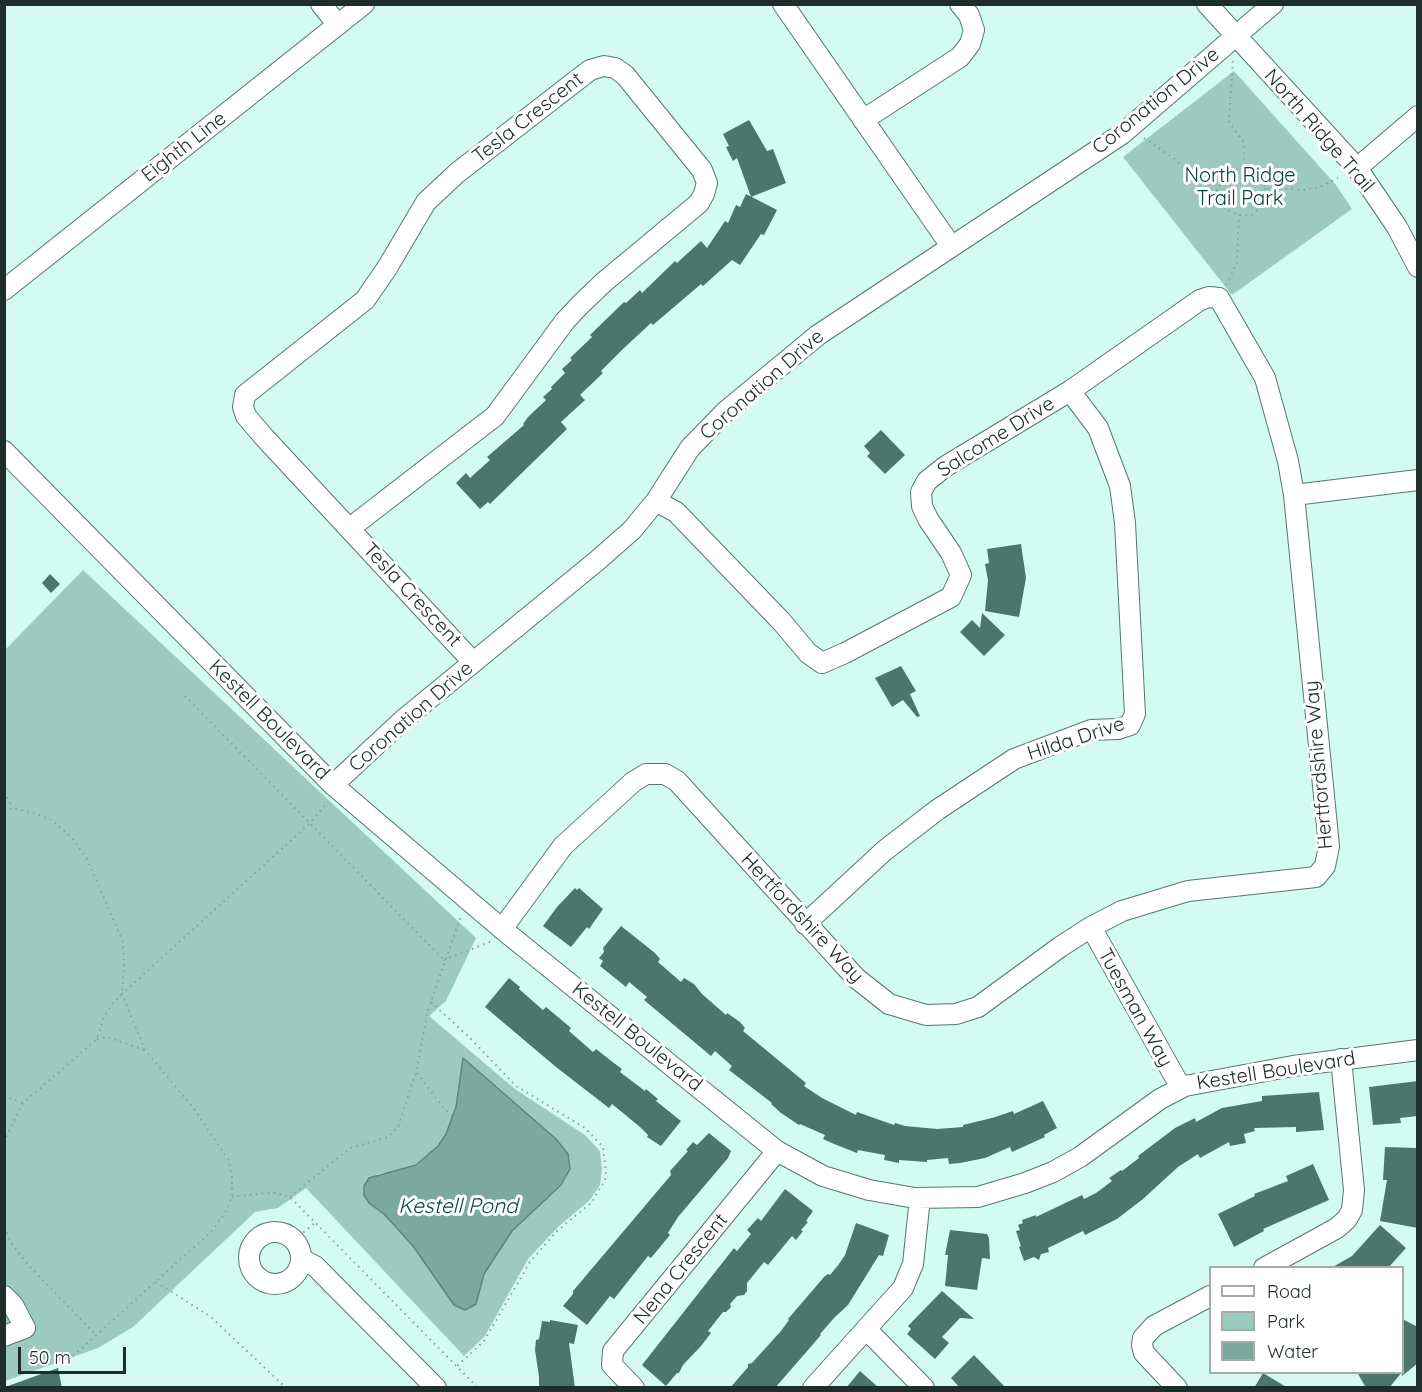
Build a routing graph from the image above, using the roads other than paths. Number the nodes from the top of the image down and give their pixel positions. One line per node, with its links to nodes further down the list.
1 (321, 4): 7 (street)
2 (364, 4): 7 (street, Eighth Line)
3 (783, 4): 10 (street)
4 (960, 4): 10 (street)
5 (1207, 4): 8 (street, North Ridge Trail)
6 (1273, 4): 8 (street, Coronation Drive)
7 (338, 25): 14 (street, Eighth Line)
8 (1236, 36): 11 (street, North Ridge Trail); 12 (street, Coronation Drive)
9 (1418, 116): 11 (street)
10 (863, 120): 12 (street)
11 (1357, 168): 13 (street, North Ridge Trail)
12 (951, 246): 20 (street, Coronation Drive)
13 (1418, 267)
14 (4, 290)
15 (1219, 298): 16 (street, Salcome Drive); 19 (street, Hertfordshire Way)
16 (1070, 391): 20 (street, Salcome Drive); 24 (street, Hilda Drive)
17 (4, 451): 23 (street, Kestell Boulevard)
18 (1418, 480): 19 (street)
19 (1294, 495): 25 (street, Hertfordshire Way)
20 (656, 501): 22 (street, Coronation Drive)
21 (350, 528): 21 (street, Tesla Crescent); 22 (street, Tesla Crescent)
22 (473, 662): 23 (street, Coronation Drive)
23 (332, 792): 26 (street, Kestell Boulevard)
24 (805, 924): 25 (street, Hertfordshire Way); 26 (street, Hertfordshire Way)
25 (1091, 927): 29 (street, Tuesman Way)
26 (497, 935): 30 (street, Kestell Boulevard)
27 (1418, 1050): 28 (street, Kestell Boulevard)
28 (1341, 1059): 29 (street, Kestell Boulevard); 33 (street)
29 (1180, 1088): 31 (street, Kestell Boulevard)
30 (777, 1151): 31 (street, Kestell Boulevard); 39 (street, Nena Crescent)
31 (920, 1198): 36 (street)
32 (301, 1259): 32 (street); 38 (street)
33 (1268, 1266)
34 (4, 1296): 37 (street)
35 (1209, 1297): 42 (street)
36 (866, 1329): 40 (street); 41 (street)
37 (4, 1336)
38 (436, 1388)
39 (634, 1388)
40 (813, 1388)
41 (924, 1388)
42 (1177, 1388)

